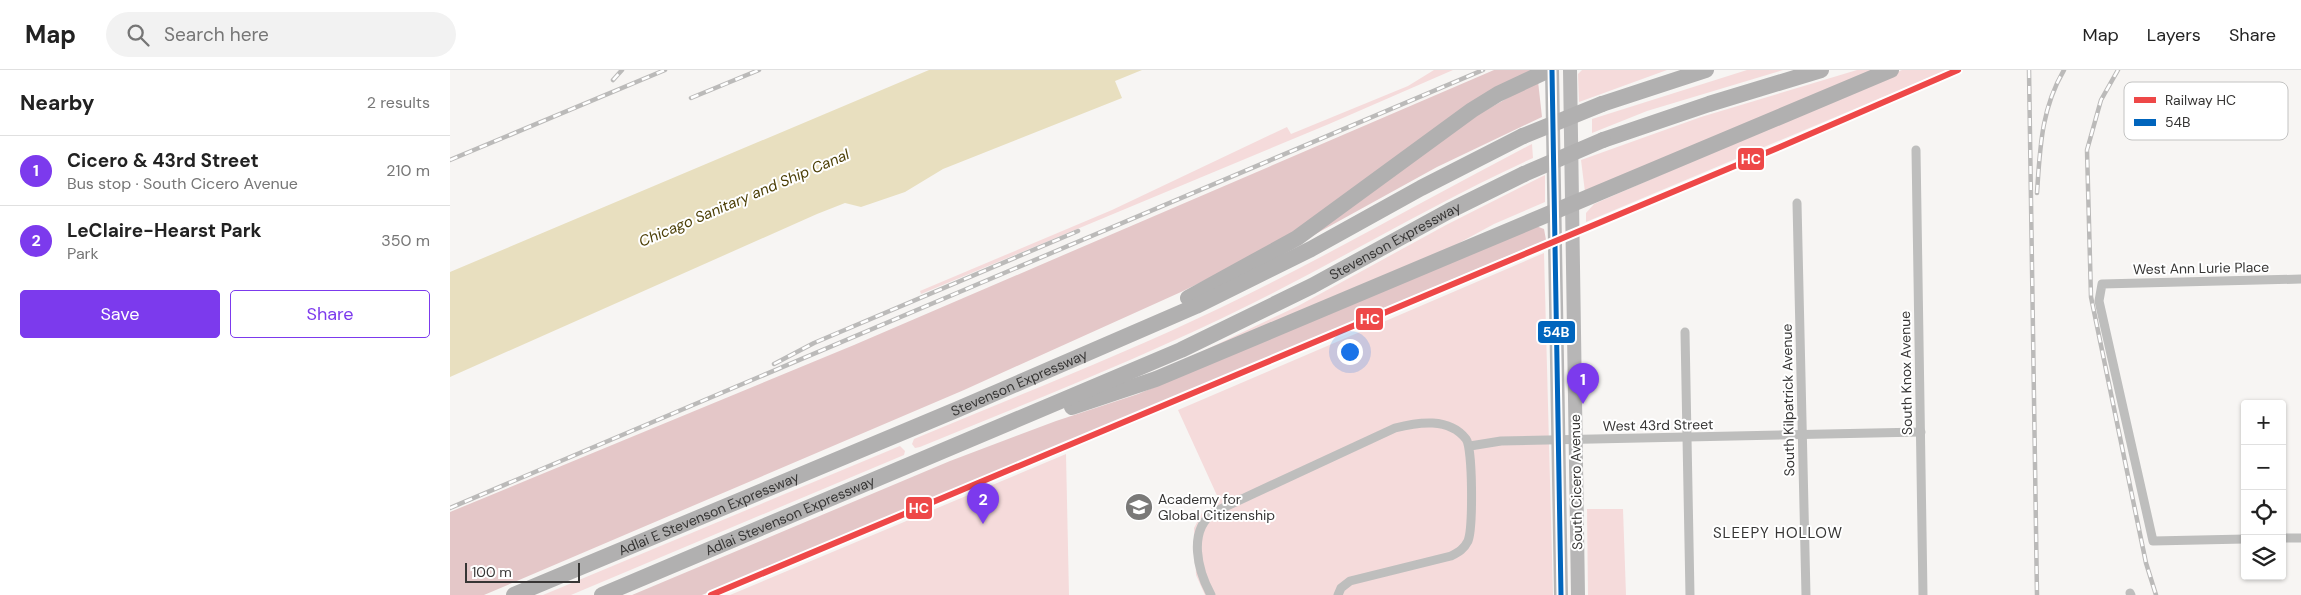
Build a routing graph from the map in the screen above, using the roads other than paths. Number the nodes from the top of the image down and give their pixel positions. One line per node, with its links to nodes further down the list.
1 (1550, 70): 9 (main road, South Cicero Avenue); 12 (highway)
2 (1570, 70): 7 (main road, South Cicero Avenue)
3 (1706, 70): 12 (highway, Stevenson Expressway, bridge)
4 (1821, 70): 16 (highway, Stevenson Expressway, bridge)
5 (1891, 70): 7 (highway)
6 (1916, 150): 14 (street, South Knox Avenue)
7 (1573, 202): 9 (highway); 19 (main road, South Cicero Avenue)
8 (1797, 203): 15 (street, South Kilpatrick Avenue)
9 (1554, 210): 16 (highway); 18 (main road, South Cicero Avenue)
10 (2301, 279): 23 (street, West Ann Lurie Place)
11 (1685, 332): 17 (street)
12 (956, 410): 13 (highway, Stevenson Expressway)
13 (903, 432): 24 (highway, Adlai E Stevenson Expressway)
14 (1921, 432): 15 (street, West 43rd Street); 32 (street, South Knox Avenue)
15 (1803, 436): 17 (street, West 43rd Street); 31 (street, South Kilpatrick Avenue)
16 (977, 437): 25 (highway, Adlai Stevenson Expressway)
17 (1687, 438): 19 (street, West 43rd Street); 30 (street)
18 (1557, 440): 19 (street, West 43rd Street); 20 (street, West 43rd Street); 28 (main road, South Cicero Avenue)
19 (1574, 440): 29 (main road, South Cicero Avenue)
20 (1470, 446): 26 (street); 27 (street)
21 (2286, 538): 22 (street)
22 (2301, 538)
23 (2241, 539)
24 (514, 595)
25 (602, 595)
26 (1211, 595)
27 (1338, 595)
28 (1561, 595)
29 (1578, 595)
30 (1690, 595)
31 (1806, 595)
32 (1923, 595)

